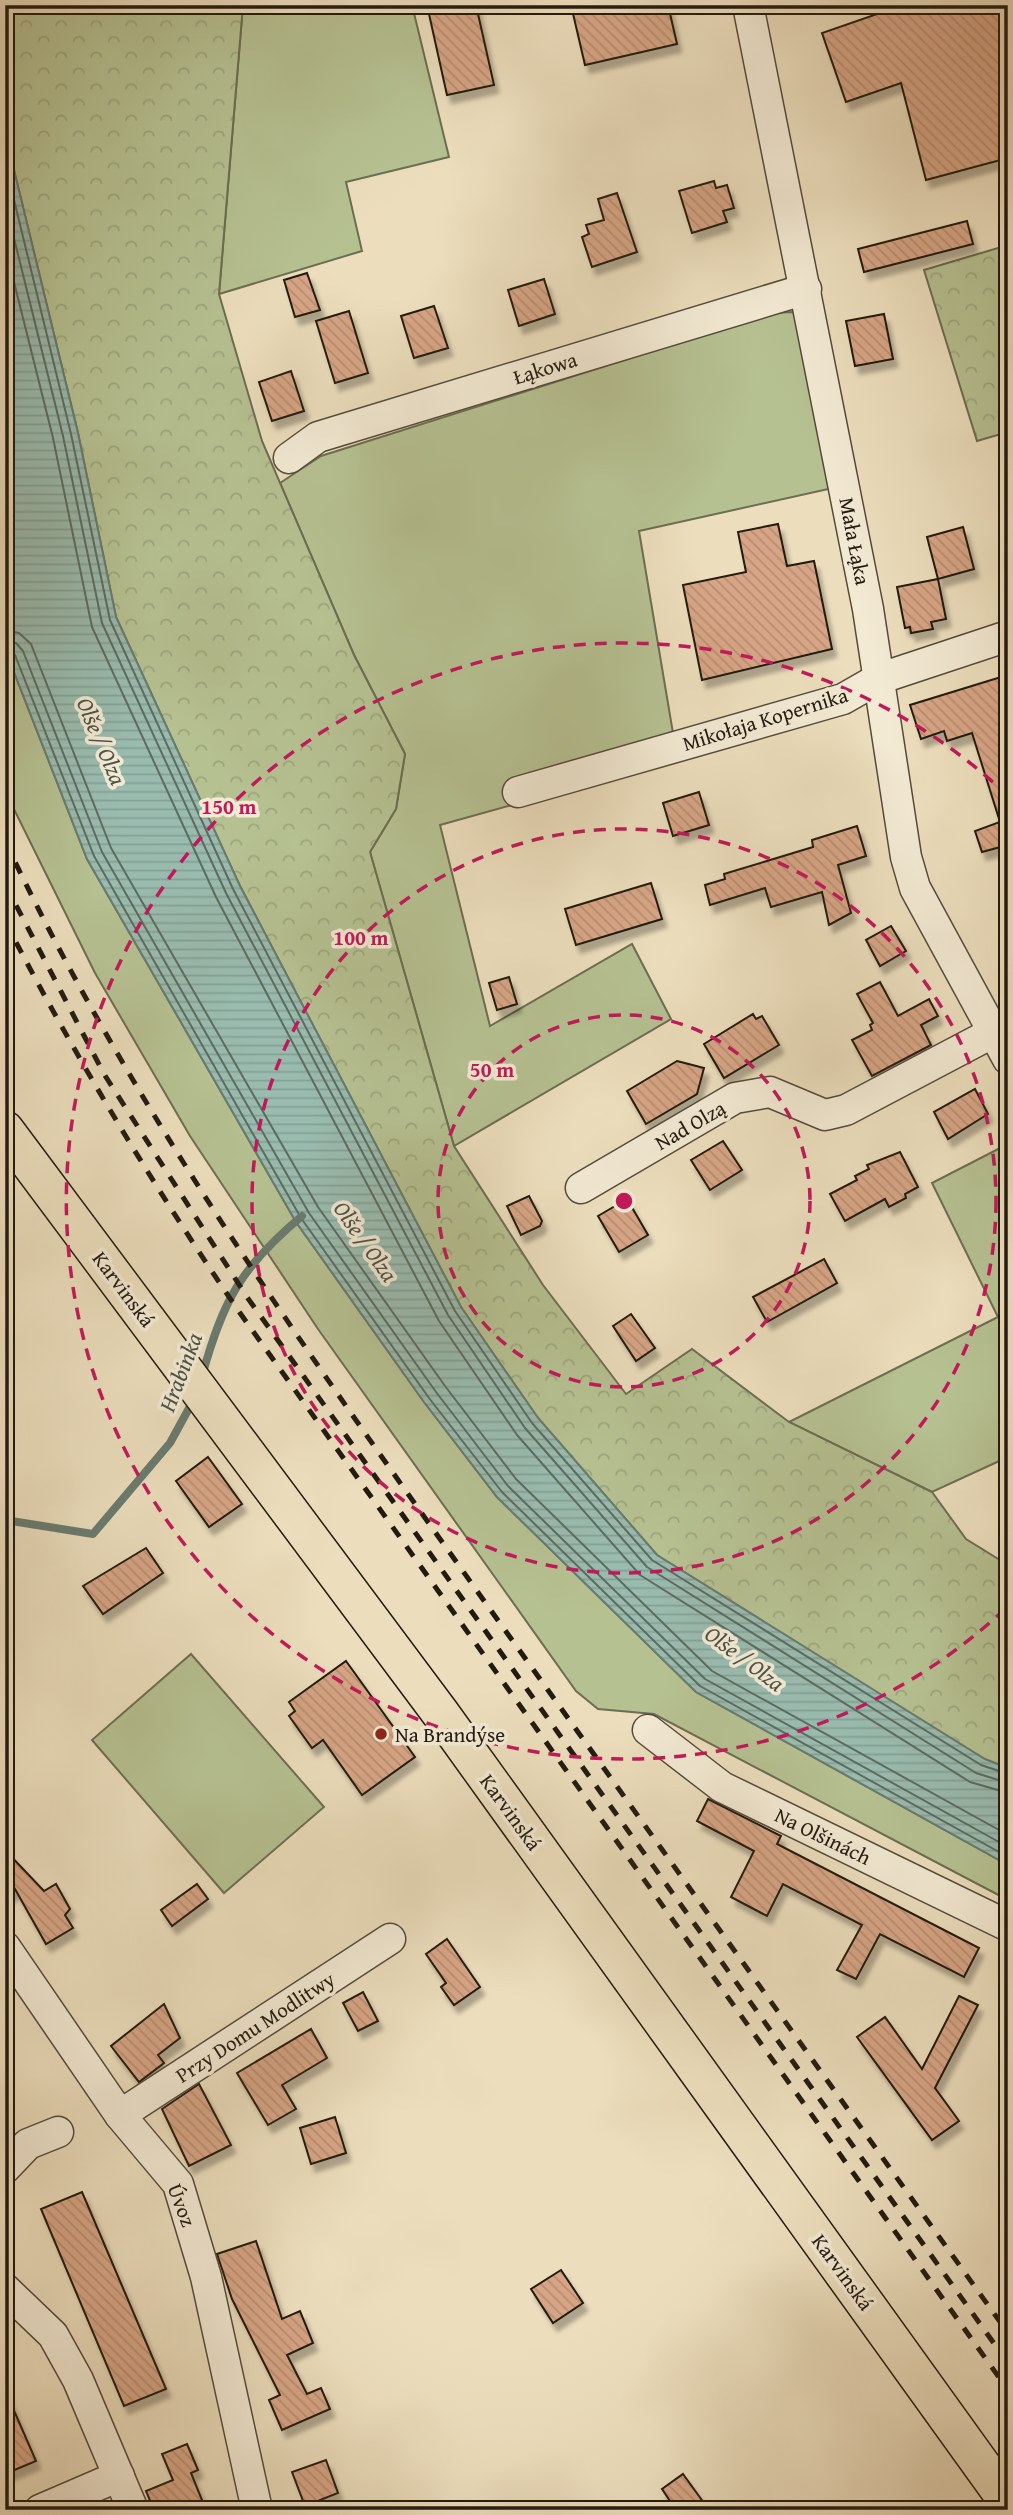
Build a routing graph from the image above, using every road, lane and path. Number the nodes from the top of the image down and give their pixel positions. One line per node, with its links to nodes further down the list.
1 (748, 5): 2 (street, Mała Łąka)
2 (806, 289): 3 (street, Łąkowa); 5 (street, Mała Łąka)
3 (289, 458)
4 (1008, 636): 5 (street, Mikołaja Kopernika)
5 (878, 679): 6 (street, Mikołaja Kopernika); 7 (street, Mała Łąka)
6 (518, 792)
7 (994, 1032): 8 (street, Mała Łąka); 10 (street, Nad Olzą)
8 (1008, 1059)
9 (8, 1141): 20 (main road, Karvinská)
10 (581, 1188)
11 (648, 1730): 12 (street, Na Olšinách)
12 (1008, 1926)
13 (390, 1939): 15 (street, Przy Domu Modlitwy)
14 (5, 1947): 15 (street, Úvoz)
15 (120, 2115): 23 (street, Úvoz)
16 (58, 2132): 17 (street)
17 (5, 2168)
18 (5, 2289): 19 (street)
19 (119, 2476): 21 (street); 22 (street)
20 (1008, 2501)
21 (40, 2510)
22 (133, 2510)
23 (257, 2510)

